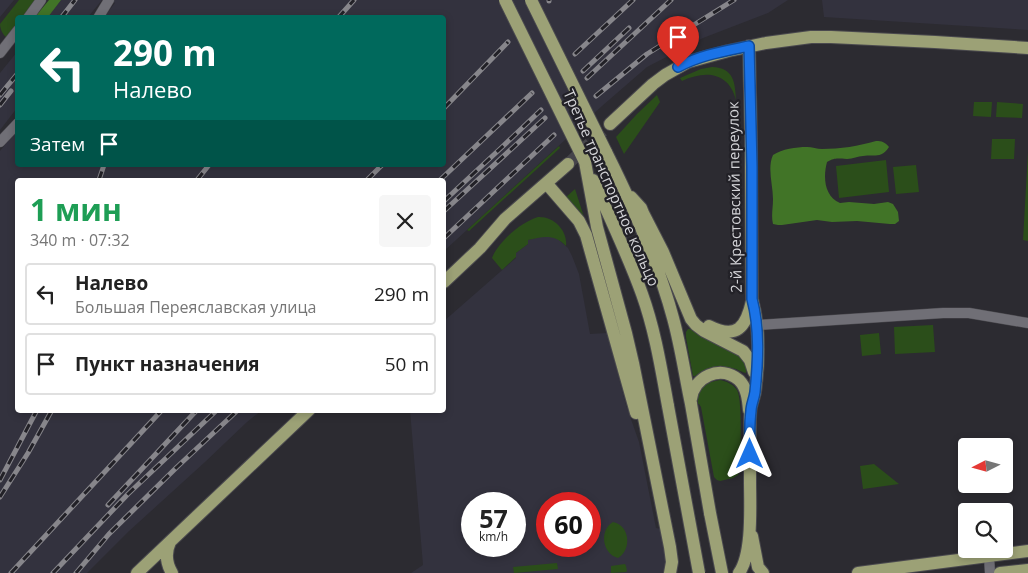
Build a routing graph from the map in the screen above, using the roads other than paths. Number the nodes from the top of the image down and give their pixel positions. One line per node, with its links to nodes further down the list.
1 (41, 0): 5 (street)
2 (109, 0): 6 (street)
3 (504, 0): 14 (main road, Третье транспортное кольцо, bridge)
4 (531, 0): 17 (main road, Третье транспортное кольцо, bridge)
5 (30, 15)
6 (100, 15)
7 (15, 34): 10 (street)
8 (749, 46): 9 (main road); 11 (main road); 20 (main road, 2-й Крестовский переулок)
9 (1028, 48)
10 (0, 53)
11 (610, 124)
12 (15, 125): 13 (street)
13 (0, 142)
14 (584, 162): 27 (main road); 38 (main road, Третье транспортное кольцо, bridge)
15 (568, 164): 16 (main road)
16 (547, 184): 18 (main road); 27 (main road)
17 (622, 188): 19 (main road); 24 (main road, Третье транспортное кольцо)
18 (446, 280)
19 (677, 285): 20 (main road); 23 (main road)
20 (752, 299): 22 (main road, 2-й Крестовский переулок)
21 (1028, 323): 22 (street)
22 (757, 325): 23 (main road, 2-й Крестовский переулок)
23 (756, 379): 26 (main road, 2-й Крестовский переулок)
24 (691, 404): 26 (main road); 39 (main road, Третье транспортное кольцо, bridge)
25 (306, 413): 29 (main road)
26 (750, 423): 28 (main road, 2-й Крестовский переулок)
27 (651, 453): 37 (main road)
28 (750, 526): 40 (main road, 2-й Крестовский переулок); 41 (main road, 2-й Крестовский переулок)
29 (172, 539): 35 (main road); 36 (main road)
30 (1028, 551): 31 (main road)
31 (1013, 553)
32 (974, 558): 42 (main road)
33 (989, 558): 43 (street)
34 (1028, 570): 44 (main road)
35 (137, 573)
36 (172, 573)
37 (670, 573)
38 (699, 573)
39 (722, 573)
40 (739, 573)
41 (763, 573)
42 (858, 573)
43 (990, 573)
44 (1000, 573)

